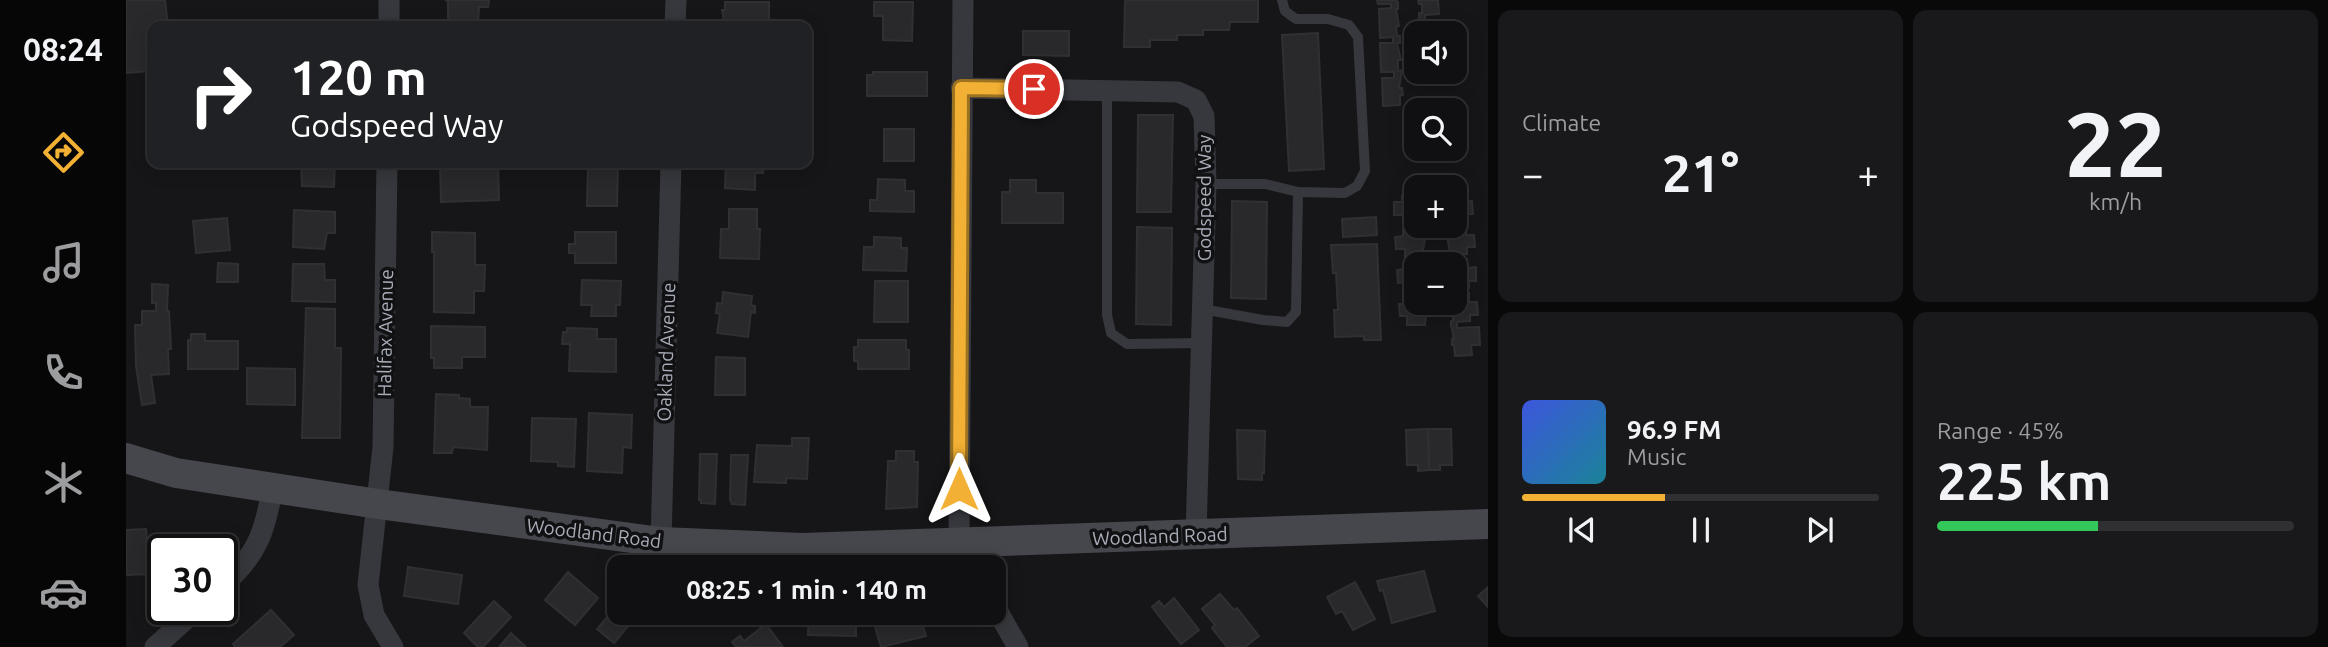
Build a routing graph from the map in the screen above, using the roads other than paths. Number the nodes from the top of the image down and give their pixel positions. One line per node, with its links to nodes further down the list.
1 (389, 0): 5 (street)
2 (676, 0): 6 (street)
3 (1282, 0): 12 (lane)
4 (965, 1): 7 (street)
5 (389, 21)
6 (675, 21)
7 (961, 88): 8 (street, Godspeed Way); 21 (street)
8 (1107, 91): 11 (street, Godspeed Way); 14 (lane)
9 (387, 168): 17 (street, Halifax Avenue)
10 (671, 168): 20 (street, Oakland Avenue)
11 (1206, 184): 12 (lane); 13 (street, Godspeed Way)
12 (1298, 192): 13 (lane)
13 (1202, 309): 14 (street, Godspeed Way)
14 (1202, 343): 19 (street, Godspeed Way)
15 (126, 458): 16 (main road, Woodland Road)
16 (273, 488): 17 (main road, Woodland Road); 22 (street)
17 (378, 504): 20 (main road, Woodland Road); 26 (street, Halifax Avenue)
18 (1488, 524): 19 (main road, Woodland Road)
19 (1196, 534): 21 (main road, Woodland Road)
20 (661, 542): 21 (main road, Woodland Road)
21 (966, 555)
22 (238, 569)
23 (179, 625): 25 (street)
24 (1005, 625): 27 (street)
25 (155, 647)
26 (393, 647)
27 (1018, 647)

